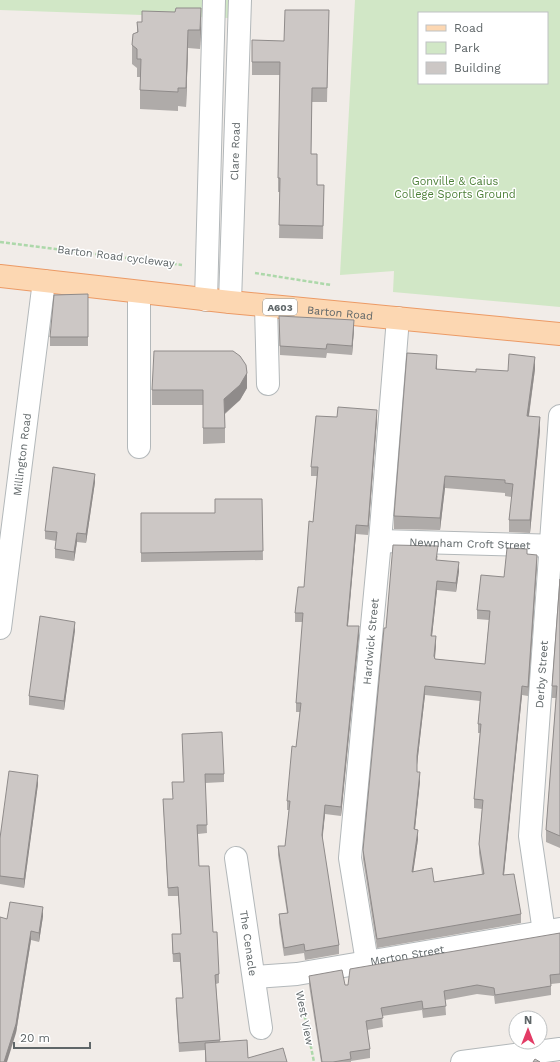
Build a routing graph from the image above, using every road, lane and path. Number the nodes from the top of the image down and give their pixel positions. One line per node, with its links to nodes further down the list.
1 (214, 0): 4 (street)
2 (240, 0): 9 (street, Clare Road)
3 (0, 242): 4 (path, Barton Road cycleway)
4 (208, 268): 8 (street)
5 (0, 276): 6 (main road, Barton Road / A603)
6 (44, 281): 7 (main road, Barton Road / A603); 18 (street, Millington Road)
7 (139, 293): 8 (main road, Barton Road / A603); 15 (street)
8 (206, 300): 9 (main road, Barton Road / A603)
9 (230, 302): 10 (main road, Barton Road / A603)
10 (266, 306): 11 (main road, Barton Road / A603); 13 (street)
11 (398, 318): 12 (main road, Barton Road / A603); 16 (street, Hardwick Street)
12 (560, 334)
13 (268, 384)
14 (560, 416): 17 (street, Derby Street)
15 (139, 448)
16 (380, 541): 17 (street, Newnham Croft Street); 21 (street, Hardwick Street)
17 (555, 546): 20 (street, Derby Street)
18 (0, 628)
19 (236, 858): 23 (street, The Cenacle)
20 (552, 930): 21 (street, Merton Street)
21 (367, 962): 22 (street, Merton Street)
22 (297, 974): 23 (street, Merton Street); 26 (path, West View)
23 (255, 977): 24 (street, The Cenacle)
24 (261, 1028)
25 (560, 1049): 27 (street)
26 (314, 1062)
27 (462, 1062)

